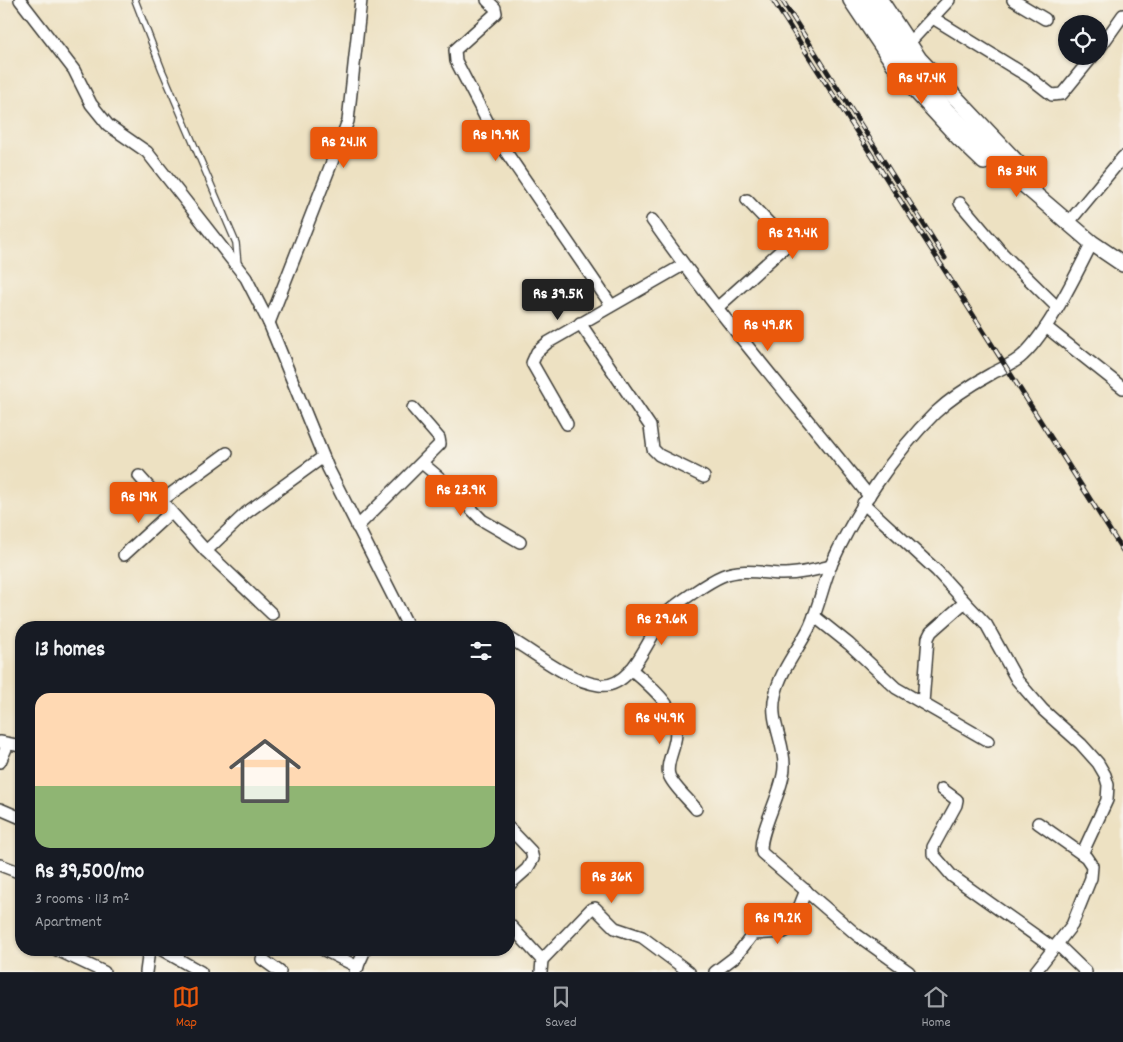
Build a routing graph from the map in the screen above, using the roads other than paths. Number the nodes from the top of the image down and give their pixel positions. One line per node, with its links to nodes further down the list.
1 (20, 0): 25 (street)
2 (136, 0): 25 (lane)
3 (361, 0): 30 (street)
4 (487, 0): 26 (street)
5 (851, 0): 17 (main road)
6 (866, 0): 17 (main road)
7 (880, 0): 14 (main road)
8 (949, 0): 11 (street)
9 (1013, 0): 12 (street)
10 (1123, 15): 13 (street)
11 (933, 18): 14 (street); 15 (street)
12 (1045, 19)
13 (1108, 36)
14 (908, 44): 17 (main road)
15 (1086, 65)
16 (1123, 157): 21 (street)
17 (1037, 194): 21 (main road)
18 (747, 200): 27 (street)
19 (960, 203): 28 (street)
20 (652, 220): 24 (street)
21 (1070, 222): 22 (main road)
22 (1092, 243): 23 (main road); 28 (street)
23 (1123, 264)
24 (683, 265): 26 (street); 27 (street)
25 (238, 268): 30 (street)
26 (611, 305): 29 (street)
27 (718, 307): 40 (street)
28 (1057, 307): 31 (street)
29 (580, 323): 34 (street); 39 (street)
30 (269, 324): 36 (street)
31 (1046, 327): 32 (street); 40 (street)
32 (1123, 388)
33 (413, 408): 37 (street)
34 (567, 424)
35 (227, 453): 41 (street)
36 (323, 458): 43 (street); 45 (street)
37 (422, 463): 43 (street); 44 (street)
38 (139, 476): 41 (street)
39 (704, 477)
40 (866, 500): 47 (street); 48 (street)
41 (161, 501): 42 (street)
42 (171, 512): 45 (street); 46 (street)
43 (357, 527): 51 (street)
44 (520, 542)
45 (206, 551): 49 (street)
46 (124, 555)
47 (831, 566): 50 (street); 53 (street)
48 (965, 602): 54 (street); 64 (street)
49 (272, 614)
50 (814, 616): 54 (street); 68 (street)
51 (405, 621)
52 (515, 642): 53 (street)
53 (631, 669): 59 (street)
54 (923, 703): 55 (street)
55 (988, 741)
56 (4, 743): 57 (street)
57 (0, 762)
58 (942, 789): 70 (street)
59 (696, 808)
60 (0, 809): 61 (street)
61 (15, 815)
62 (1038, 823): 64 (street)
63 (515, 834): 67 (street)
64 (1082, 854): 70 (street)
65 (0, 865): 66 (street)
66 (15, 871)
67 (515, 880)
68 (806, 890): 79 (street); 85 (street)
69 (515, 932): 77 (street)
70 (1055, 946): 86 (street); 87 (street)
71 (70, 956): 80 (street)
72 (148, 956): 81 (street)
73 (173, 956): 82 (street)
74 (334, 956): 78 (street)
75 (362, 956): 78 (street)
76 (262, 959): 83 (street)
77 (542, 966): 84 (street)
78 (356, 969)
79 (903, 970)
80 (104, 972)
81 (146, 972)
82 (201, 972)
83 (280, 972)
84 (689, 972)
85 (715, 972)
86 (1036, 972)
87 (1086, 972)

